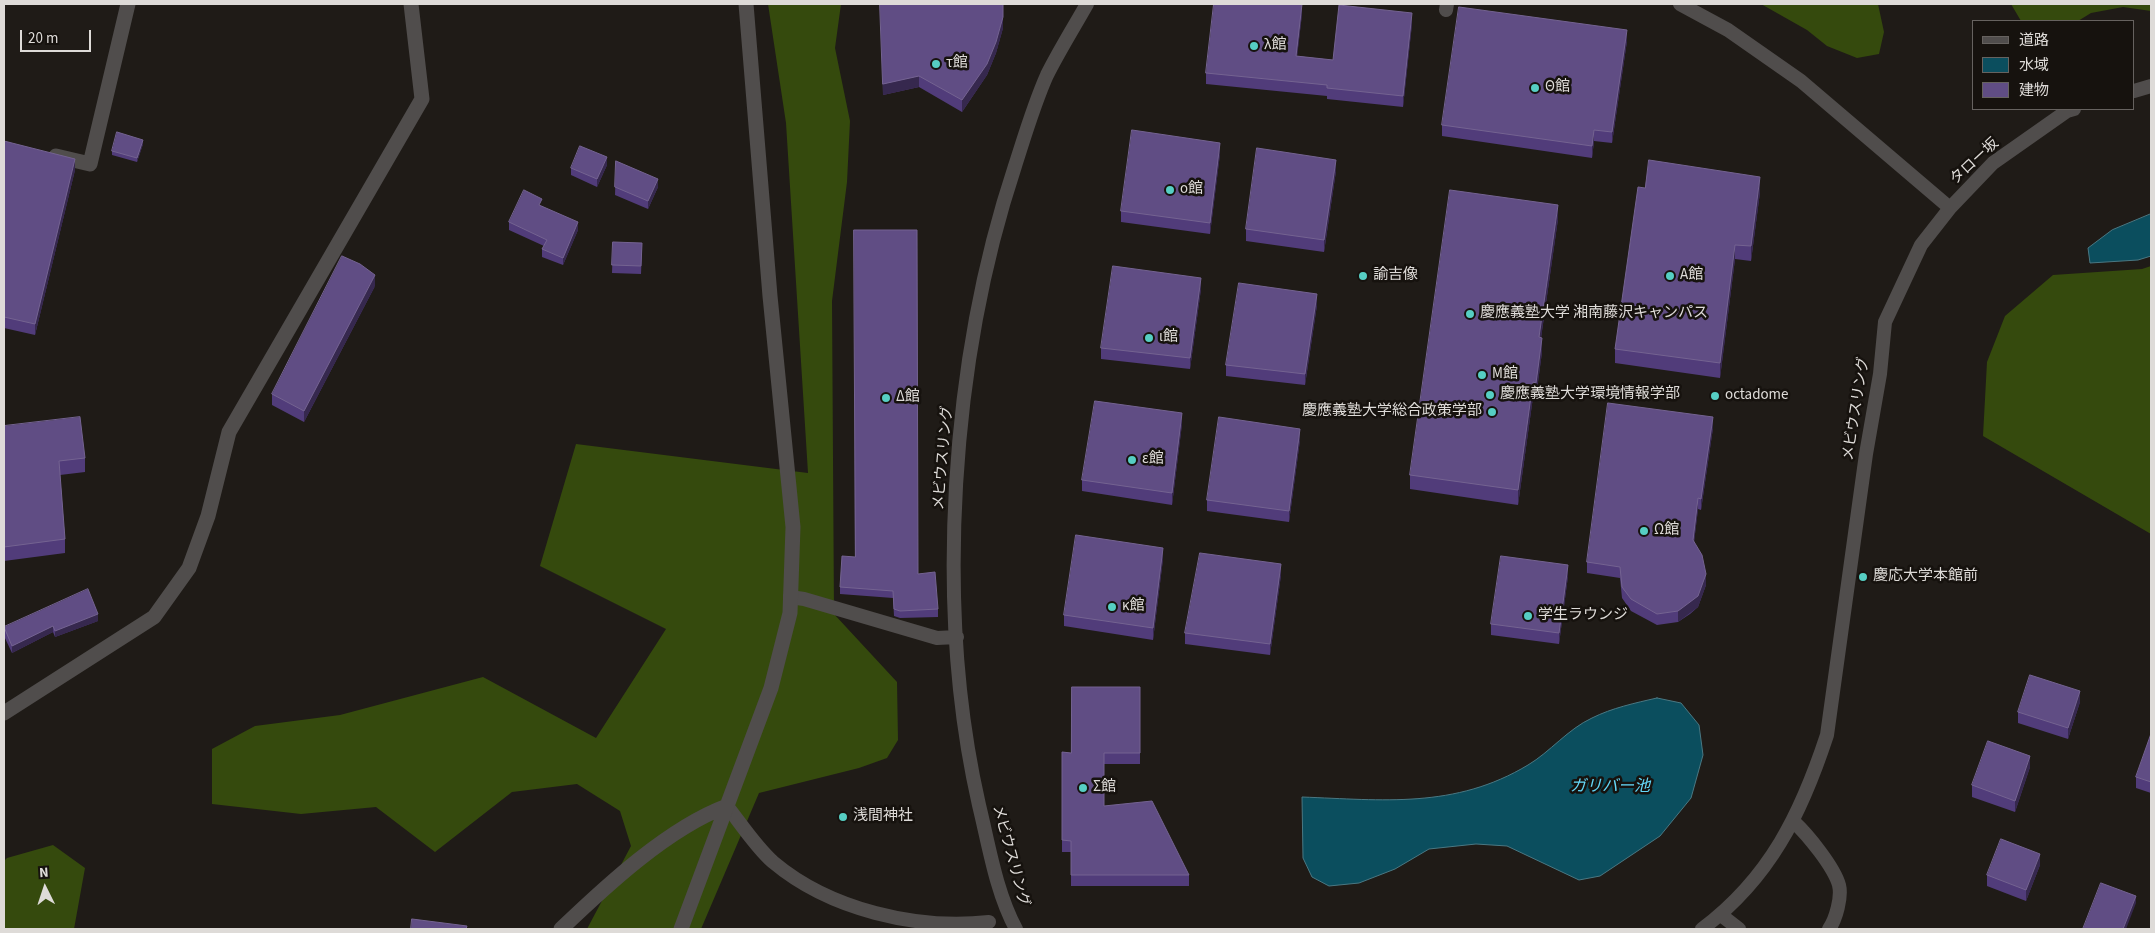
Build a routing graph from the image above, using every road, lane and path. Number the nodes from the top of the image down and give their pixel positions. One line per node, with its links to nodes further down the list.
1 (128, 4): 9 (street)
2 (411, 4): 13 (street)
3 (746, 4): 11 (street)
4 (1087, 4): 12 (lane, メビウスリング)
5 (1680, 4): 10 (lane)
6 (2151, 86): 7 (lane)
7 (2135, 91)
8 (2070, 110): 10 (lane, タロー坂)
9 (42, 152)
10 (1950, 208): 15 (lane, メビウスリング)
11 (790, 597): 12 (lane); 14 (street)
12 (957, 637): 20 (lane, メビウスリング)
13 (4, 713)
14 (727, 806): 17 (lane); 18 (street); 19 (street)
15 (1794, 822): 16 (lane, メビウスリング); 23 (lane)
16 (1721, 915): 21 (lane, メビウスリング); 22 (lane)
17 (989, 922)
18 (561, 929)
19 (681, 929)
20 (1016, 929)
21 (1702, 929)
22 (1739, 929)
23 (1829, 929)

